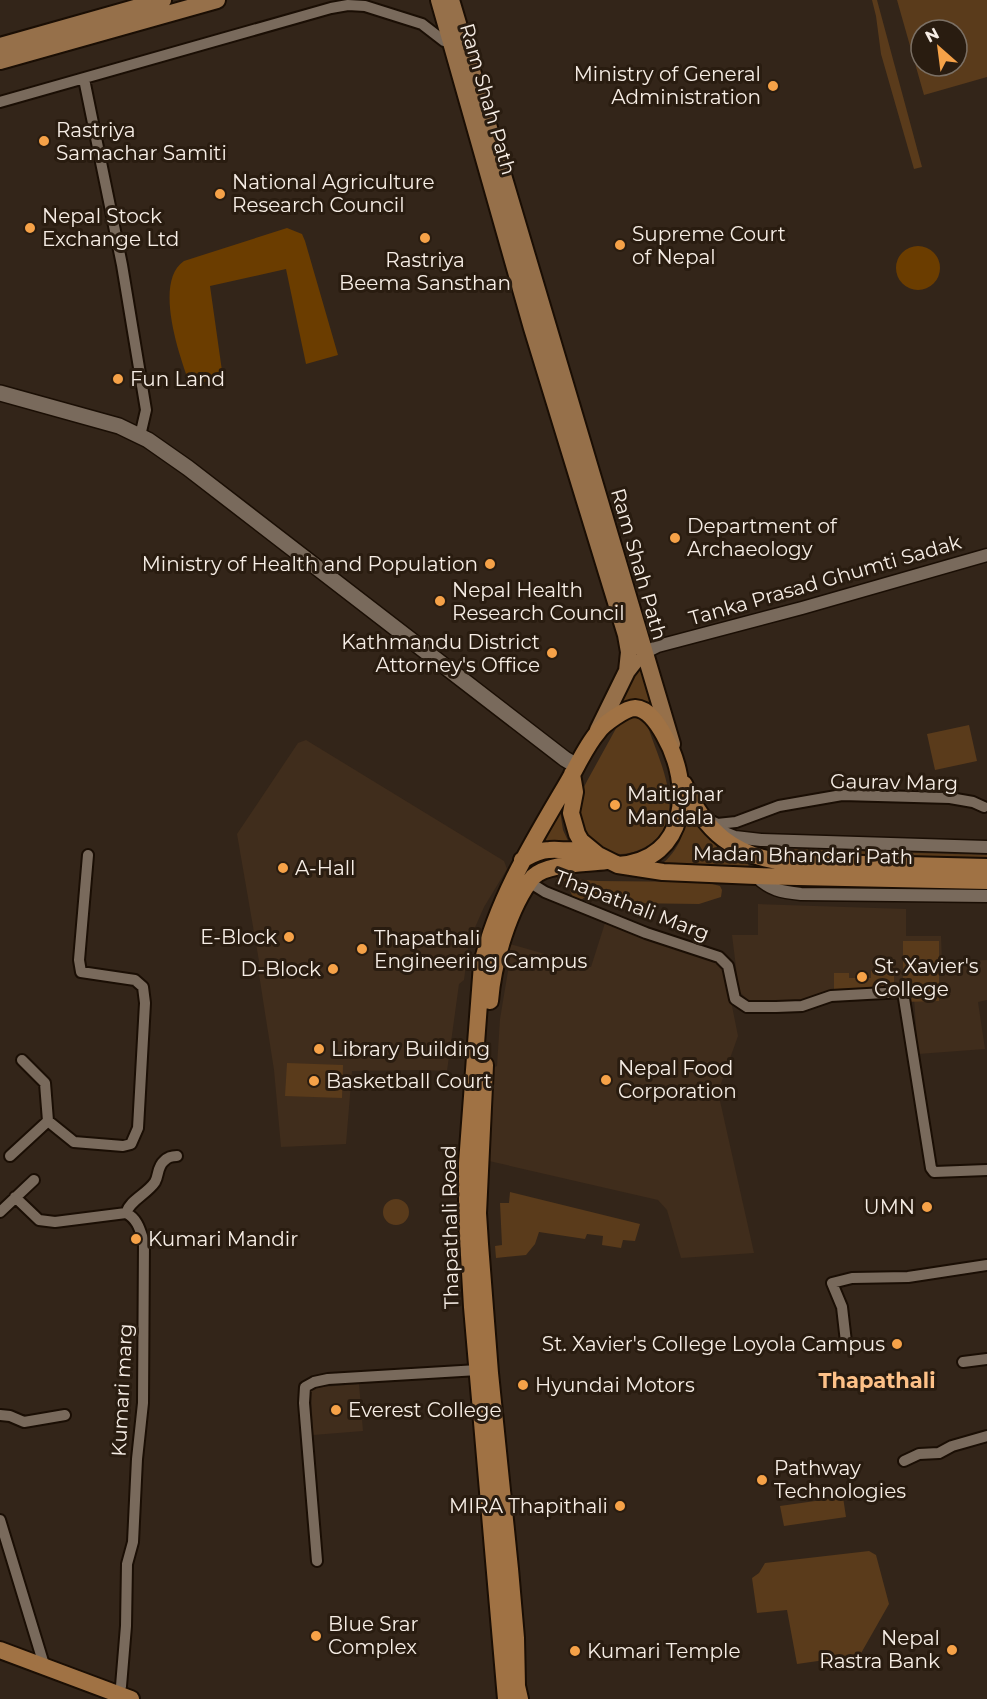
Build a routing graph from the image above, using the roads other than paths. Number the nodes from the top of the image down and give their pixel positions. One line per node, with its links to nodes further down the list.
1 (163, 0): 5 (main road)
2 (217, 0): 5 (main road)
3 (439, 0): 7 (main road, Ram Shah Path)
4 (451, 0): 15 (main road, Ram Shah Path)
5 (122, 19): 6 (main road)
6 (78, 32): 8 (main road); 9 (main road)
7 (451, 43): 10 (street); 16 (main road, Ram Shah Path)
8 (0, 46)
9 (0, 61)
10 (88, 78): 11 (street); 13 (street)
11 (0, 102)
12 (0, 393): 13 (main road)
13 (144, 438): 19 (main road)
14 (987, 555): 15 (street, Tanka Prasad Ghumti Sadak)
15 (648, 660): 16 (main road, Ram Shah Path); 18 (main road)
16 (627, 671): 17 (main road)
17 (598, 730): 18 (highway); 19 (highway)
18 (678, 767): 21 (highway, Madan Bhandari Path); 26 (highway)
19 (575, 770): 22 (highway); 25 (highway, Thapathali Road)
20 (984, 807): 21 (street, Gaurav Marg)
21 (705, 819): 23 (street); 27 (highway, Madan Bhandari Path)
22 (587, 847): 25 (highway); 26 (highway)
23 (987, 847)
24 (88, 855): 33 (street)
25 (522, 860): 45 (highway, Thapathali Road)
26 (612, 863): 28 (highway, Madan Bhandari Path); 30 (highway)
27 (987, 867)
28 (756, 876): 29 (highway, Madan Bhandari Path); 31 (street)
29 (987, 881)
30 (529, 882): 36 (street, Thapathali Marg); 57 (highway, Thapathali Road)
31 (987, 896)
32 (22, 1060): 33 (street)
33 (48, 1121): 34 (street)
34 (10, 1156)
35 (177, 1156): 40 (street)
36 (987, 1170)
37 (34, 1180): 38 (street)
38 (15, 1197): 39 (street); 40 (street)
39 (0, 1212)
40 (126, 1213): 55 (street, Kumari marg)
41 (987, 1265): 42 (street)
42 (846, 1342)
43 (987, 1359): 44 (street)
44 (963, 1362)
45 (478, 1371): 51 (street); 56 (highway, Thapathali Road)
46 (0, 1415): 47 (street)
47 (65, 1415)
48 (987, 1436): 49 (street)
49 (904, 1461)
50 (0, 1520): 54 (street)
51 (317, 1562)
52 (0, 1650): 54 (highway)
53 (0, 1659): 55 (highway)
54 (45, 1668): 55 (highway)
55 (117, 1697)
56 (506, 1699)
57 (520, 1699)

